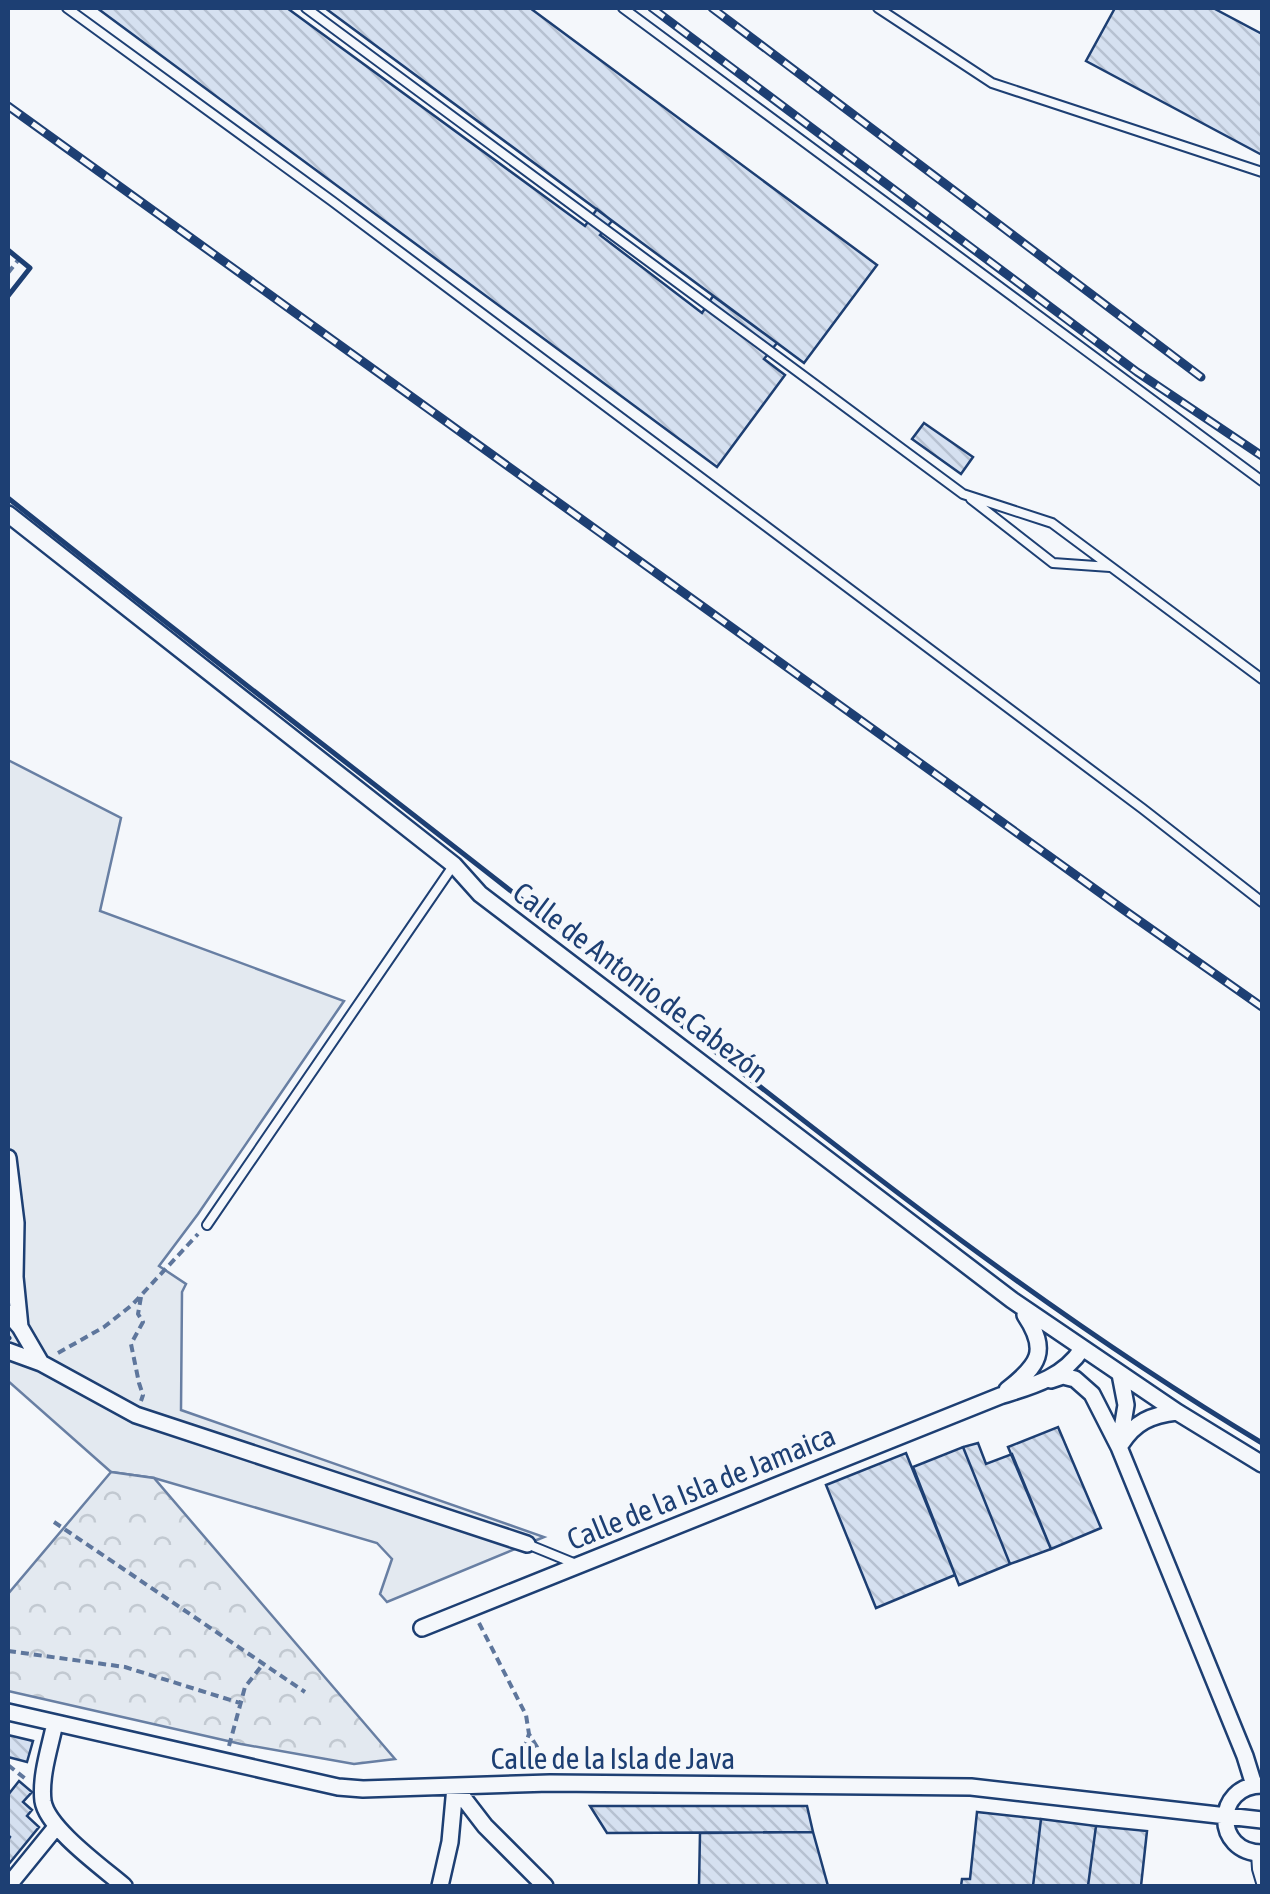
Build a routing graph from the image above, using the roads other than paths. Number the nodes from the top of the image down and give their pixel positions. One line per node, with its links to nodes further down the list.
1 (67, 8): 12 (lane)
2 (306, 8): 7 (lane)
3 (624, 8): 6 (lane)
4 (878, 8): 5 (lane)
5 (1262, 172)
6 (1262, 481)
7 (964, 494): 9 (lane); 9 (lane)
8 (8, 514): 11 (street, Calle de Antonio de Cabezón)
9 (1111, 567): 10 (lane)
10 (1262, 678)
11 (454, 865): 14 (lane); 15 (street, Calle de Antonio de Cabezón)
12 (1262, 902)
13 (8, 1158): 17 (street)
14 (206, 1225)
15 (1018, 1305): 18 (street, Calle de Antonio de Cabezón); 23 (street, Calle de la Isla de Jamaica)
16 (8, 1313): 17 (street)
17 (20, 1327): 20 (street)
18 (1082, 1348): 21 (street, Calle de Antonio de Cabezón); 22 (street, Calle de la Isla de Jamaica)
19 (8, 1351): 20 (street)
20 (41, 1363): 27 (street)
21 (1120, 1374): 24 (street, Calle de Antonio de Cabezón); 25 (street)
22 (1044, 1382): 23 (street, Calle de la Isla de Jamaica); 25 (street)
23 (1000, 1396): 28 (street, Calle de la Isla de Jamaica)
24 (1177, 1412): 25 (street); 26 (street, Calle de Antonio de Cabezón)
25 (1119, 1447): 32 (street)
26 (1262, 1464)
27 (526, 1544): 28 (lane)
28 (580, 1565): 29 (street, Calle de la Isla de Jamaica)
29 (422, 1628)
30 (8, 1712): 31 (street, Calle de la Isla de Java)
31 (55, 1723): 33 (street, Calle de la Isla de Java); 36 (street)
32 (1258, 1784): 34 (street)
33 (454, 1787): 34 (street, Calle de la Isla de Java); 40 (street); 41 (street)
34 (1225, 1815): 35 (street, Calle de la Isla de Java); 37 (street)
35 (1262, 1820)
36 (56, 1827): 38 (street); 39 (street)
37 (1259, 1853): 42 (lane)
38 (8, 1886)
39 (124, 1886)
40 (440, 1886)
41 (545, 1886)
42 (1262, 1886)

